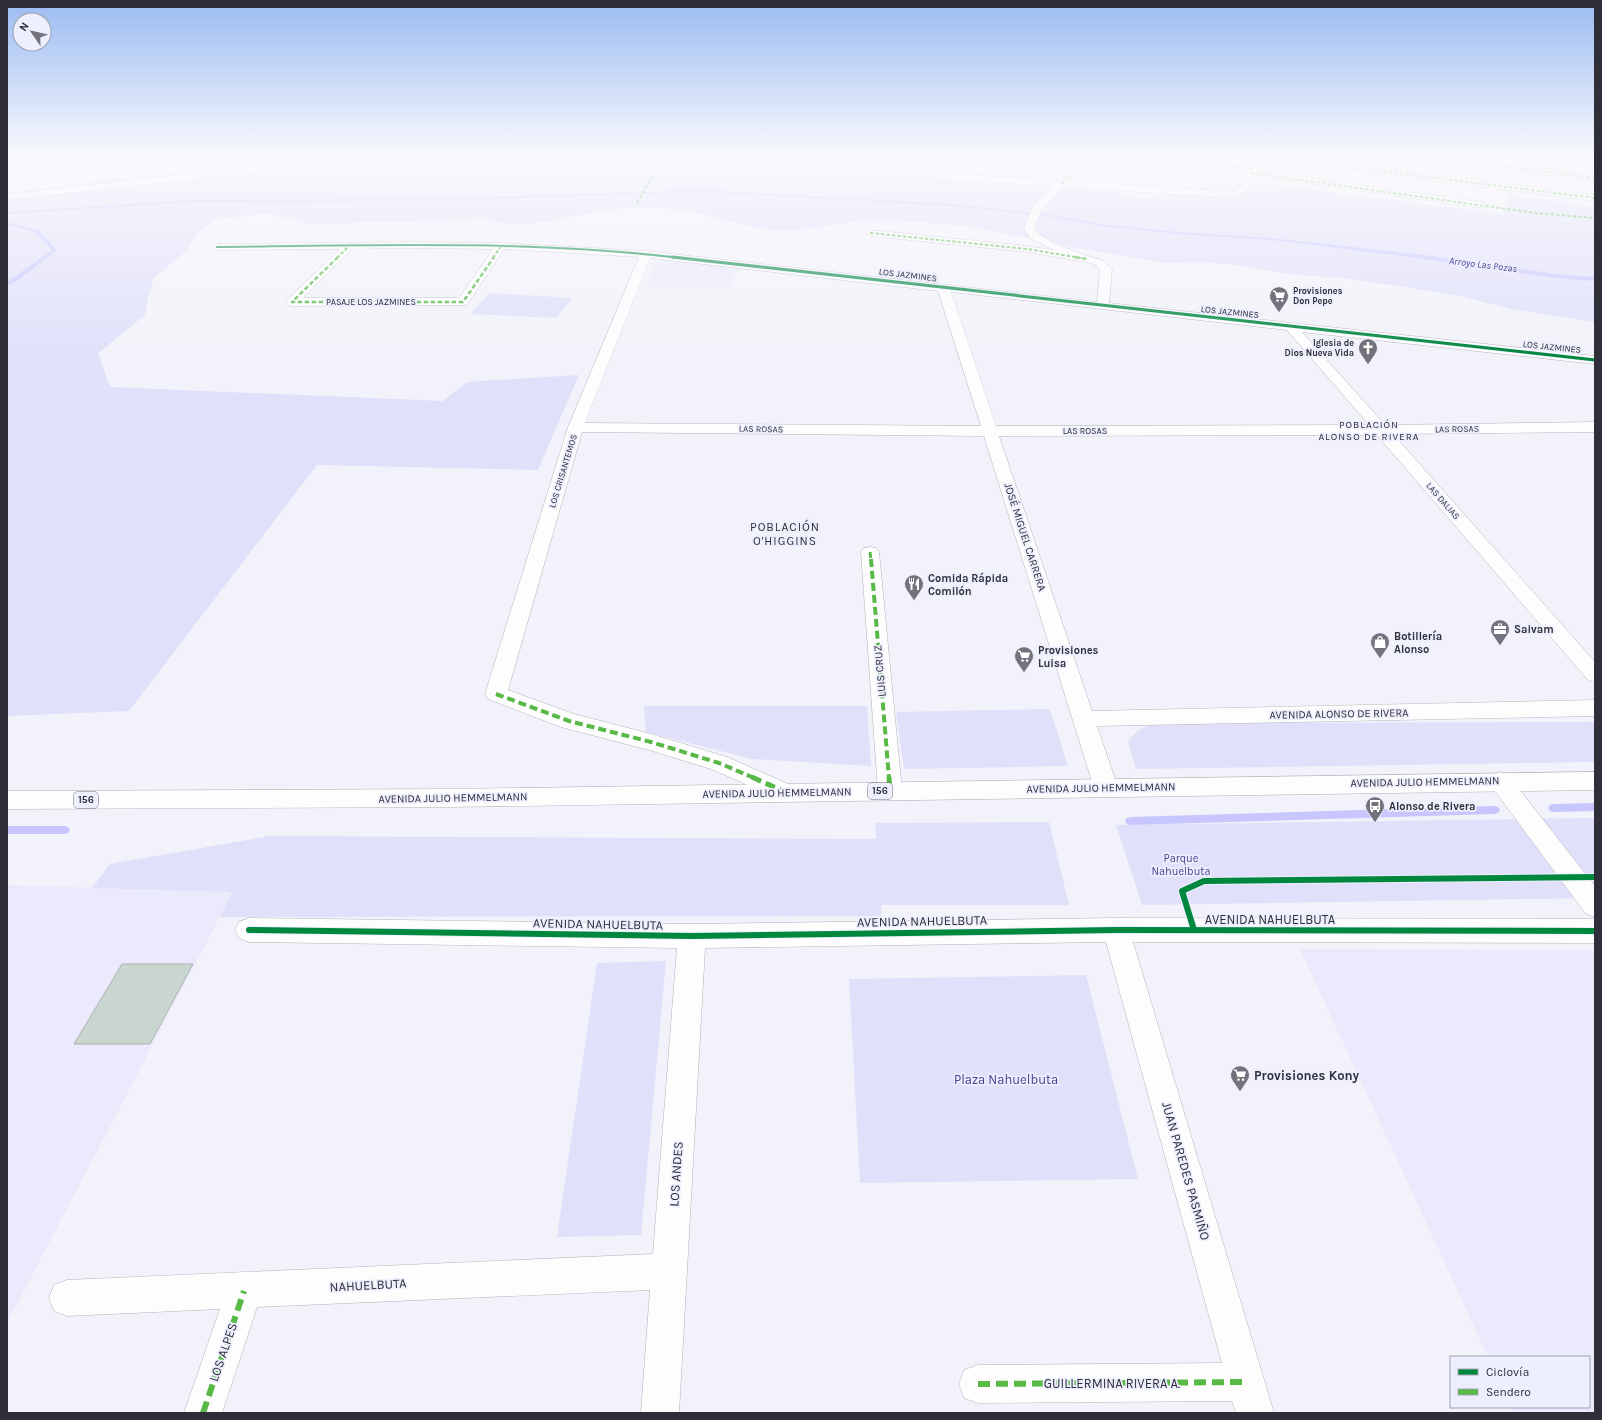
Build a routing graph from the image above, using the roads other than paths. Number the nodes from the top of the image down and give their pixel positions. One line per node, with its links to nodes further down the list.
1 (1032, 221): 7 (main road)
2 (870, 233): 7 (main road)
3 (349, 246): 4 (main road, LOS JAZMINES); 4 (main road, PASAJE LOS JAZMINES); 5 (main road, LOS JAZMINES)
4 (501, 246): 6 (main road, LOS JAZMINES)
5 (217, 247)
6 (646, 254): 8 (main road, LOS JAZMINES); 12 (main road, LOS CRISANTEMOS)
7 (1087, 258): 9 (main road)
8 (943, 287): 9 (main road, LOS JAZMINES); 15 (main road, JOSÉ MIGUEL CARRERA)
9 (1103, 306): 10 (main road, LOS JAZMINES)
10 (1291, 327): 11 (main road, LOS JAZMINES); 14 (main road, LAS DALIAS)
11 (1595, 360)
12 (576, 427): 15 (main road, LAS ROSAS); 24 (main road, LOS CRISANTEMOS)
13 (1595, 427): 14 (main road, LAS ROSAS)
14 (1381, 430): 15 (main road, LAS ROSAS); 17 (main road, LAS DALIAS)
15 (991, 432): 19 (main road, JOSÉ MIGUEL CARRERA)
16 (870, 552): 23 (main road, LUIS CRUZ)
17 (1595, 675)
18 (1595, 708): 19 (main road, AVENIDA ALONSO DE RIVERA)
19 (1083, 719): 22 (main road, JOSÉ MIGUEL CARRERA)
20 (1500, 781): 21 (main road, AVENIDA JULIO HEMMELMANN / 156); 22 (main road, AVENIDA JULIO HEMMELMANN / 156); 26 (main road)
21 (1595, 781)
22 (1106, 788): 23 (main road, AVENIDA JULIO HEMMELMANN / 156)
23 (890, 791): 24 (main road, AVENIDA JULIO HEMMELMANN / 156)
24 (787, 793): 25 (main road, AVENIDA JULIO HEMMELMANN / 156)
25 (7, 800)
26 (1595, 906)
27 (249, 930): 30 (main road, AVENIDA NAHUELBUTA)
28 (1116, 930): 29 (main road, AVENIDA NAHUELBUTA); 30 (main road, AVENIDA NAHUELBUTA); 35 (main road, JUAN PAREDES PASMIÑO)
29 (1595, 931)
30 (692, 936): 31 (main road, LOS ANDES)
31 (669, 1271): 32 (main road, NAHUELBUTA); 37 (main road, LOS ANDES)
32 (244, 1291): 33 (main road, NAHUELBUTA); 36 (main road, LOS ALPES)
33 (67, 1298)
34 (978, 1384): 35 (main road, GUILLERMINA RIVERA A.)
35 (1251, 1397)
36 (203, 1413)
37 (660, 1413)

